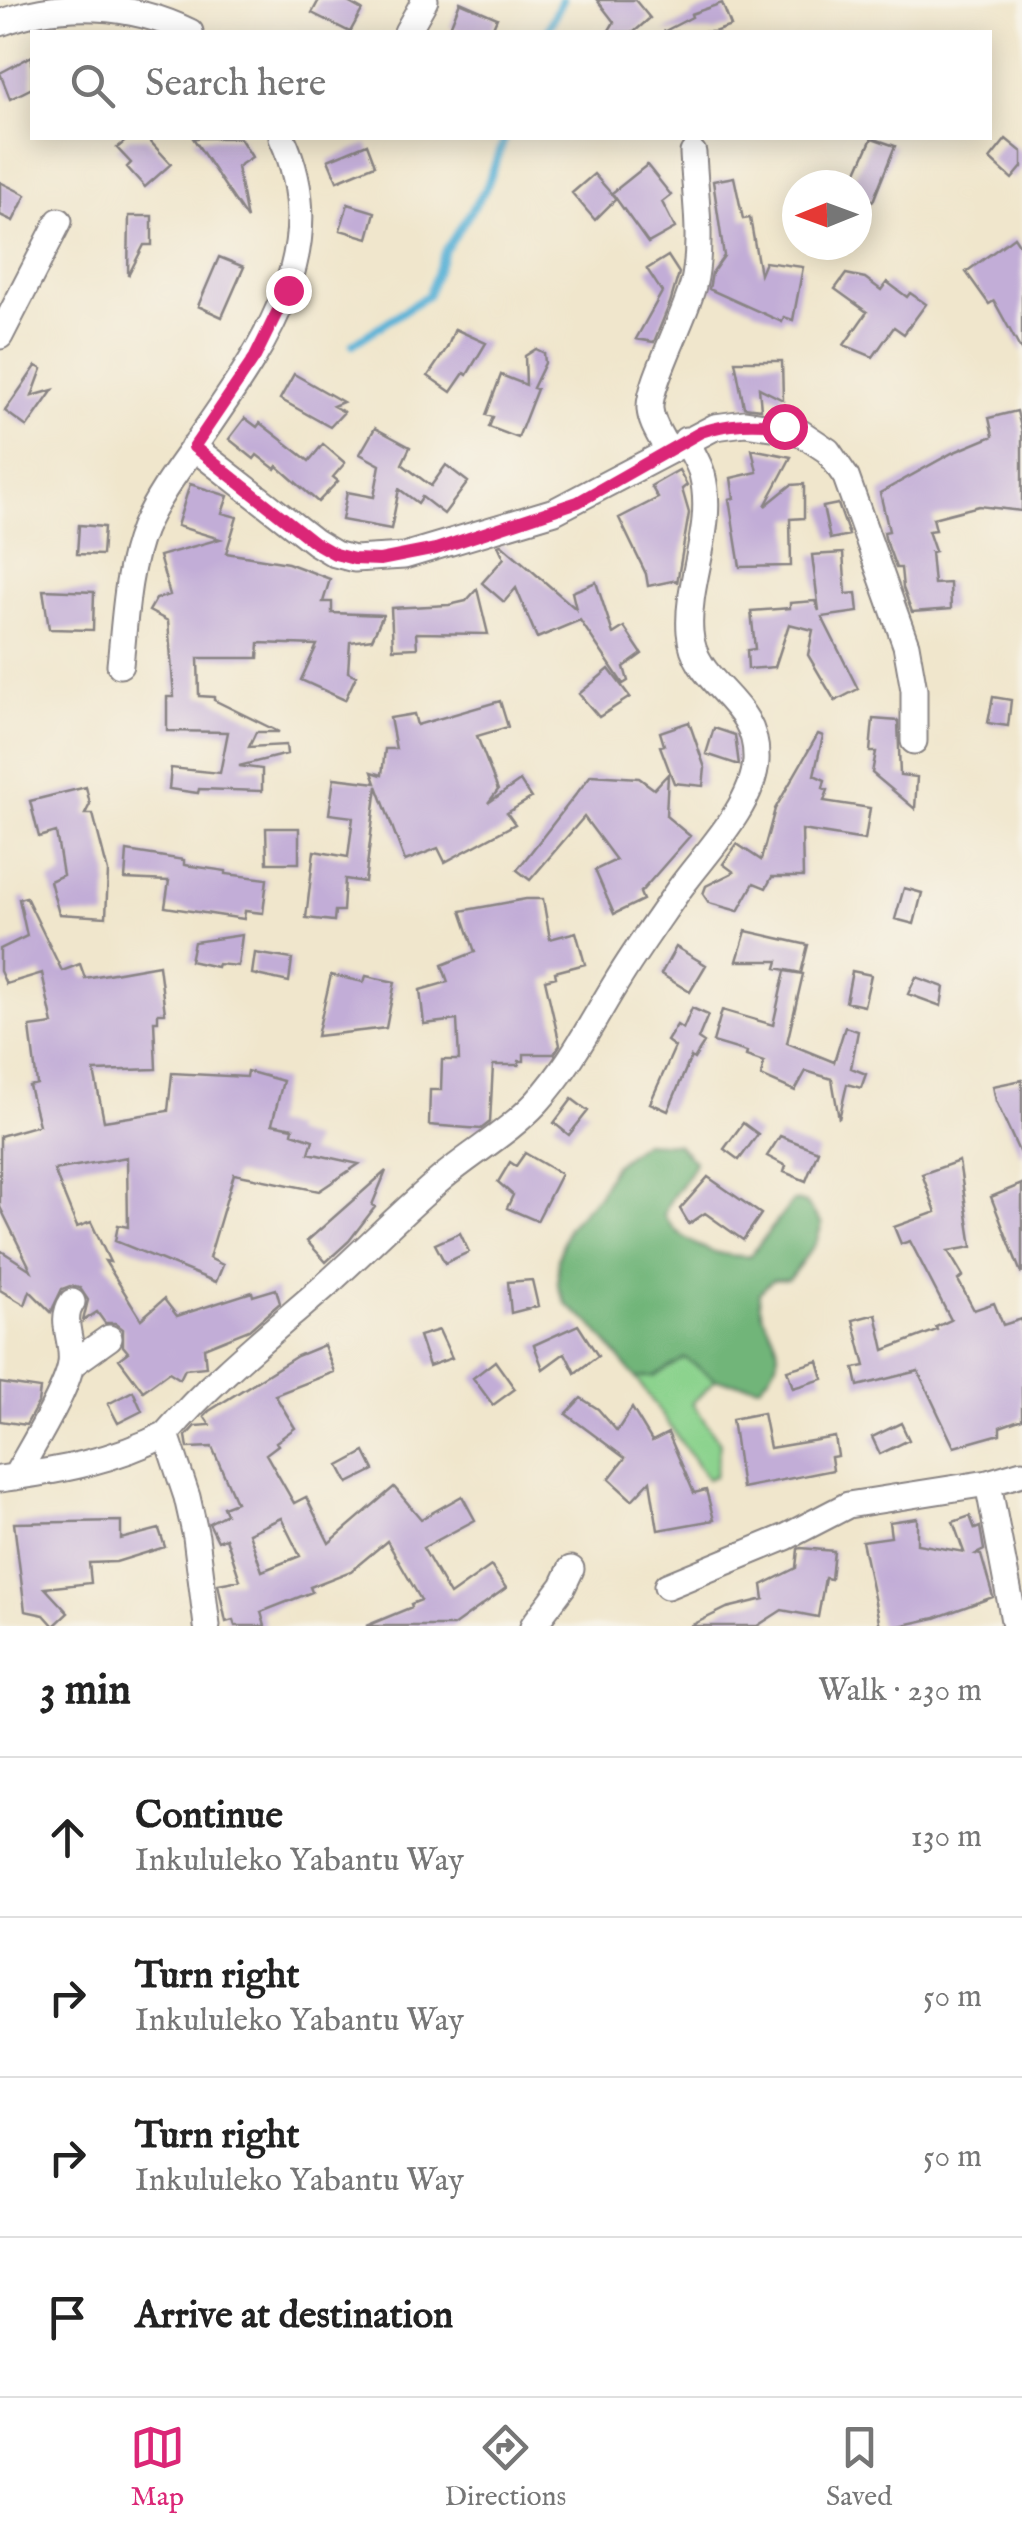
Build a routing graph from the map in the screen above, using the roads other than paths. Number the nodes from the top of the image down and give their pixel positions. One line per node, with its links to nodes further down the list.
1 (425, 0): 4 (street)
2 (0, 23): 3 (street)
3 (185, 30)
4 (407, 30)
5 (290, 140): 10 (street)
6 (692, 152): 9 (street)
7 (59, 221): 8 (street)
8 (0, 336)
9 (677, 446): 10 (street); 12 (street); 16 (street)
10 (194, 447): 11 (street)
11 (120, 665)
12 (914, 741)
13 (72, 1302): 15 (street)
14 (108, 1338): 15 (street)
15 (71, 1365): 18 (street)
16 (166, 1434): 18 (street); 22 (street)
17 (1022, 1473): 19 (street)
18 (8, 1478)
19 (988, 1482): 21 (street); 24 (street)
20 (571, 1569): 23 (street)
21 (668, 1586)
22 (207, 1626)
23 (533, 1626)
24 (1015, 1626)

